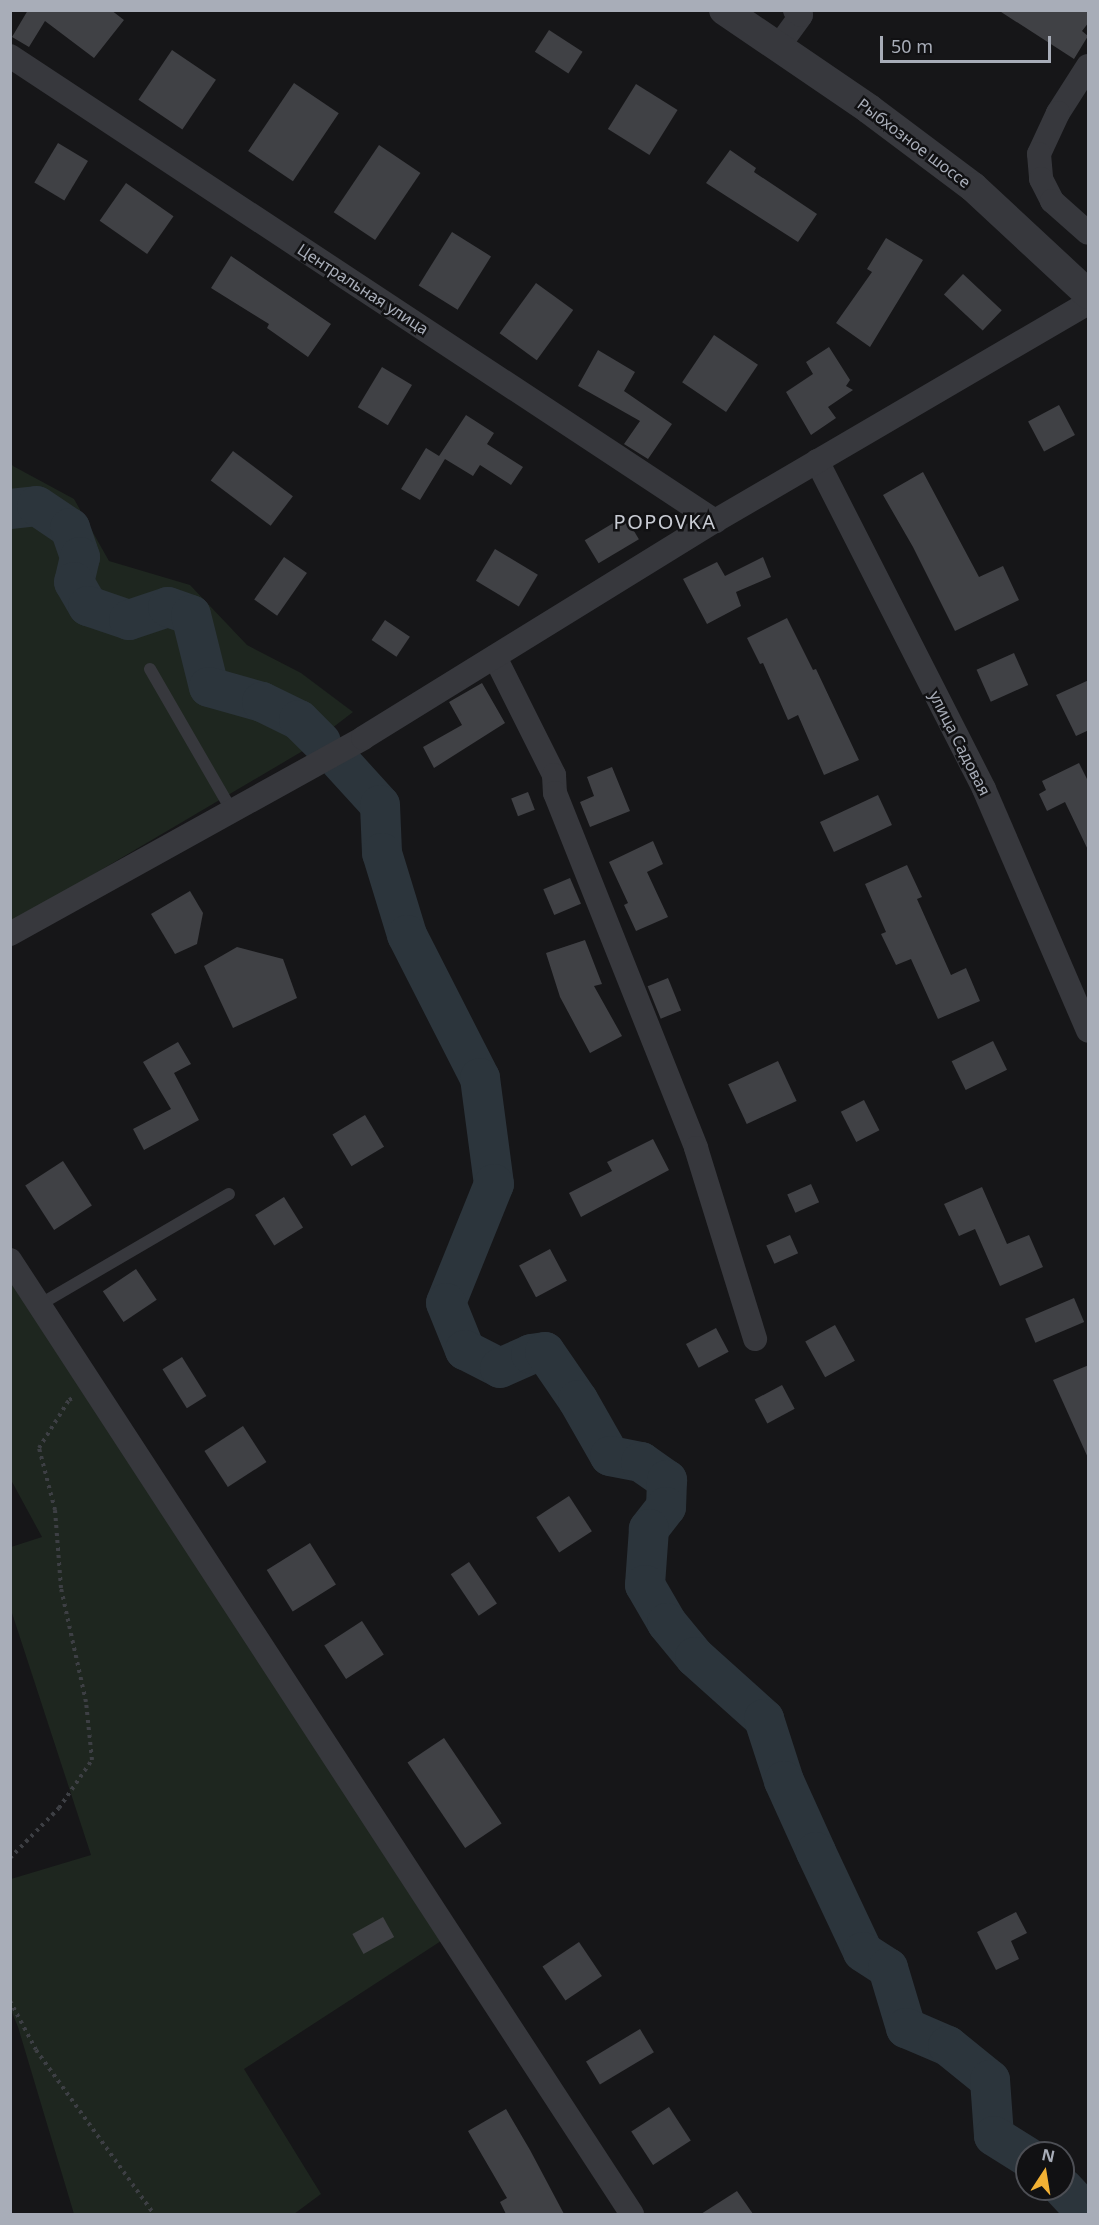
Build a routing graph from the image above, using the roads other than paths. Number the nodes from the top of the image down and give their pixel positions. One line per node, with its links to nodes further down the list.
1 (724, 10): 3 (street, Рыбхозное шоссе)
2 (795, 10): 3 (street)
3 (778, 47): 7 (street, Рыбхозное шоссе)
4 (10, 56): 10 (street, Центральная улица)
5 (1089, 66): 6 (street)
6 (1089, 233)
7 (1089, 294)
8 (1089, 303): 9 (street)
9 (817, 461): 10 (street); 15 (street, улица Садовая)
10 (715, 522): 11 (street)
11 (495, 657): 13 (street); 19 (street)
12 (150, 669): 13 (lane)
13 (232, 811): 14 (street)
14 (10, 934)
15 (1089, 1031)
16 (229, 1194): 18 (lane)
17 (10, 1260): 18 (street)
18 (39, 1305): 20 (street)
19 (755, 1339)
20 (632, 2214)

